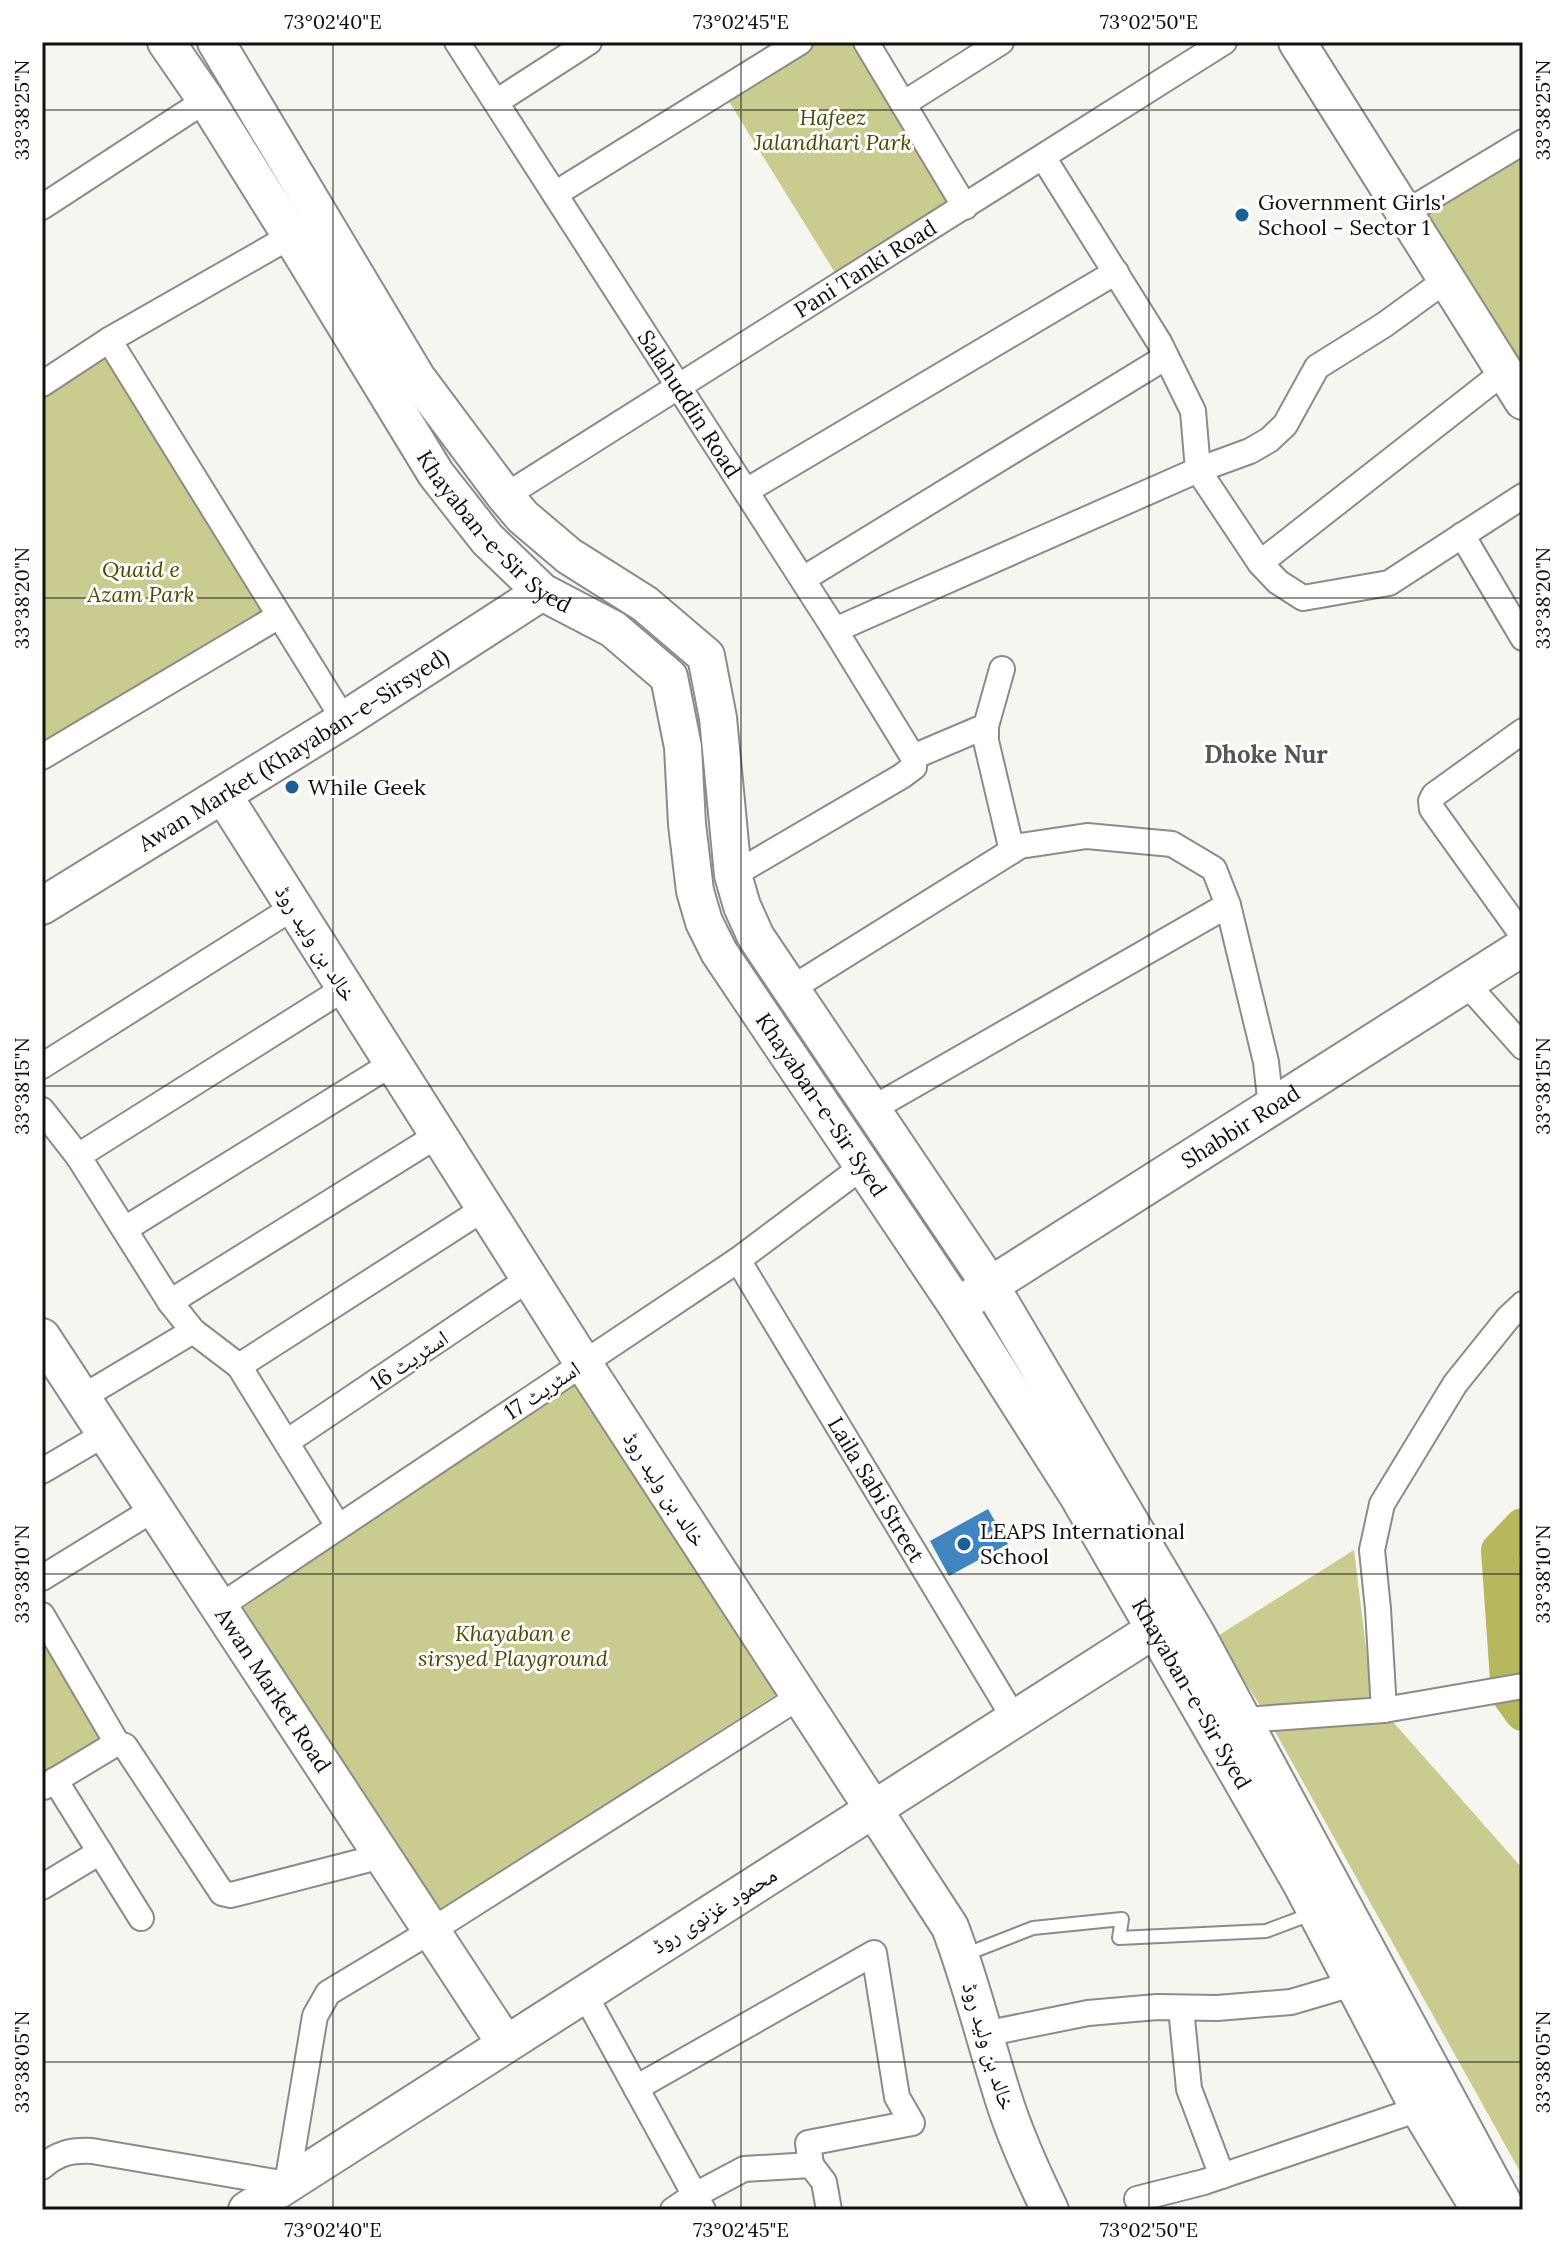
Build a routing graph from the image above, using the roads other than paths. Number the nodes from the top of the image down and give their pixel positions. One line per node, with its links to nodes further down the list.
1 (166, 42): 10 (street, Khayaban-e-Sir Syed)
2 (216, 42): 29 (street, Khayaban-e-Sir Syed)
3 (457, 42): 11 (street, Salahuddin Road)
4 (589, 42): 11 (street)
5 (800, 42): 15 (street)
6 (866, 42): 12 (street)
7 (1001, 42): 12 (street)
8 (1224, 42): 14 (street, Pani Tanki Road)
9 (1297, 42): 18 (street)
10 (206, 100): 16 (street); 19 (street, Khayaban-e-Sir Syed)
11 (496, 102): 15 (street, Salahuddin Road)
12 (903, 104): 17 (street)
13 (1523, 142): 18 (street)
14 (1043, 157): 17 (street, Pani Tanki Road); 20 (street)
15 (555, 194): 26 (street, Salahuddin Road)
16 (42, 207)
17 (965, 207): 26 (street, Pani Tanki Road)
18 (1405, 213): 21 (street)
19 (291, 236): 22 (street); 34 (street, Khayaban-e-Sir Syed)
20 (1116, 272): 23 (street); 28 (street)
21 (1446, 280): 25 (street); 27 (street)
22 (109, 340): 24 (street); 35 (street)
23 (1166, 357): 27 (street); 33 (street)
24 (42, 384)
25 (1514, 386): 32 (street)
26 (679, 387): 28 (street, Salahuddin Road); 29 (street, Pani Tanki Road)
27 (1198, 470): 32 (street); 36 (street)
28 (746, 491): 33 (street, Salahuddin Road)
29 (505, 496): 46 (street, Khayaban-e-Sir Syed)
30 (1523, 496): 31 (street)
31 (1462, 535): 32 (street); 37 (street)
32 (1260, 563)
33 (803, 579): 36 (street, Salahuddin Road)
34 (542, 592): 39 (street, Awan Market (Khayaban-e-Sirsyed)); 63 (street, Khayaban-e-Sir Syed)
35 (279, 616): 39 (street); 42 (street)
36 (835, 630): 43 (street, Salahuddin Road)
37 (1523, 638)
38 (1002, 669): 40 (street)
39 (344, 720): 44 (street, Awan Market (Khayaban-e-Sirsyed))
40 (986, 726): 43 (street); 45 (street)
41 (1523, 731): 50 (street)
42 (42, 757)
43 (914, 762): 46 (street)
44 (223, 795): 48 (street, Awan Market (Khayaban-e-Sirsyed)); 49 (street, خالد بن ولید روڈ)
45 (1012, 851): 47 (street); 54 (street)
46 (733, 875): 54 (street, Khayaban-e-Sir Syed)
47 (1228, 905): 58 (street); 59 (street)
48 (42, 906)
49 (294, 907): 53 (street, خالد بن ولید روڈ); 57 (street)
50 (1523, 936)
51 (1523, 947): 52 (street, Shabbir Road)
52 (1466, 983): 55 (street); 58 (street, Shabbir Road)
53 (345, 988): 56 (street, خالد بن ولید روڈ); 62 (street)
54 (789, 990): 59 (street, Khayaban-e-Sir Syed)
55 (1523, 1047)
56 (393, 1063): 61 (street, خالد بن ولید روڈ); 65 (street)
57 (42, 1066)
58 (1271, 1107): 68 (street, Shabbir Road)
59 (872, 1109): 68 (street, Khayaban-e-Sir Syed)
60 (42, 1110): 62 (street)
61 (438, 1135): 64 (street, خالد بن ولید روڈ); 69 (street)
62 (78, 1156): 65 (street)
63 (862, 1167): 66 (street, اسٹریٹ 17); 71 (street, Khayaban-e-Sir Syed)
64 (485, 1208): 67 (street, خالد بن ولید روڈ); 75 (street)
65 (125, 1229): 69 (street)
66 (738, 1260): 74 (street, اسٹریٹ 17); 89 (street, Laila Sabi Street)
67 (530, 1278): 74 (street, خالد بن ولید روڈ); 78 (street, اسٹریٹ 16)
68 (990, 1285): 71 (street, Shabbir Road); 85 (street, Khayaban-e-Sir Syed)
69 (170, 1302): 72 (street)
70 (1523, 1304): 88 (street)
71 (957, 1306): 85 (street, Khayaban-e-Sir Syed)
72 (193, 1331): 75 (street); 76 (street)
73 (46, 1353): 76 (street, Awan Market Road)
74 (583, 1363): 81 (street, اسٹریٹ 17); 87 (street, خالد بن ولید روڈ)
75 (239, 1366): 78 (street)
76 (81, 1398): 77 (street, Awan Market Road)
77 (105, 1434): 79 (street); 80 (street, Awan Market Road)
78 (288, 1441): 81 (street)
79 (42, 1471)
80 (154, 1509): 82 (street); 83 (street, Awan Market Road)
81 (338, 1526): 83 (street, اسٹریٹ 17)
82 (42, 1578)
83 (219, 1607): 95 (street, Awan Market Road)
84 (42, 1615): 91 (street)
85 (1168, 1620): 89 (street, محمود غزنوی روڈ); 90 (street, Khayaban-e-Sir Syed); 97 (street, Khayaban-e-Sir Syed)
86 (1523, 1686): 88 (street)
87 (799, 1697): 93 (street, خالد بن ولید روڈ); 99 (street)
88 (1390, 1709): 90 (street)
89 (1014, 1718): 93 (street, محمود غزنوی روڈ)
90 (1244, 1720): 119 (street, Khayaban-e-Sir Syed)
91 (117, 1743): 92 (street); 95 (street)
92 (49, 1784): 94 (street)
93 (872, 1810): 100 (street, خالد بن ولید روڈ); 102 (street, محمود غزنوی روڈ)
94 (100, 1852): 96 (street); 98 (street)
95 (382, 1856): 99 (street, Awan Market Road)
96 (42, 1887)
97 (1316, 1912): 100 (lane); 101 (street, Khayaban-e-Sir Syed)
98 (141, 1918)
99 (431, 1931): 105 (street, Awan Market Road); 111 (street)
100 (961, 1956): 104 (street, خالد بن ولید روڈ)
101 (1352, 1984): 103 (street); 107 (street, Khayaban-e-Sir Syed)
102 (584, 1993): 105 (street, محمود غزنوی روڈ); 106 (street)
103 (1181, 2008): 104 (street); 110 (street)
104 (984, 2034): 117 (street, خالد بن ولید روڈ)
105 (505, 2043): 111 (street, محمود غزنوی روڈ)
106 (636, 2088): 108 (street); 113 (street)
107 (1419, 2109): 110 (street); 118 (street, Khayaban-e-Sir Syed)
108 (811, 2165): 113 (street); 116 (street)
109 (42, 2167): 111 (street)
110 (1222, 2176): 112 (street)
111 (287, 2184): 114 (street, محمود غزنوی روڈ)
112 (1137, 2199)
113 (699, 2202): 115 (street)
114 (247, 2210)
115 (673, 2210)
116 (829, 2210)
117 (1050, 2210)
118 (1480, 2210)
119 (1507, 2210)

